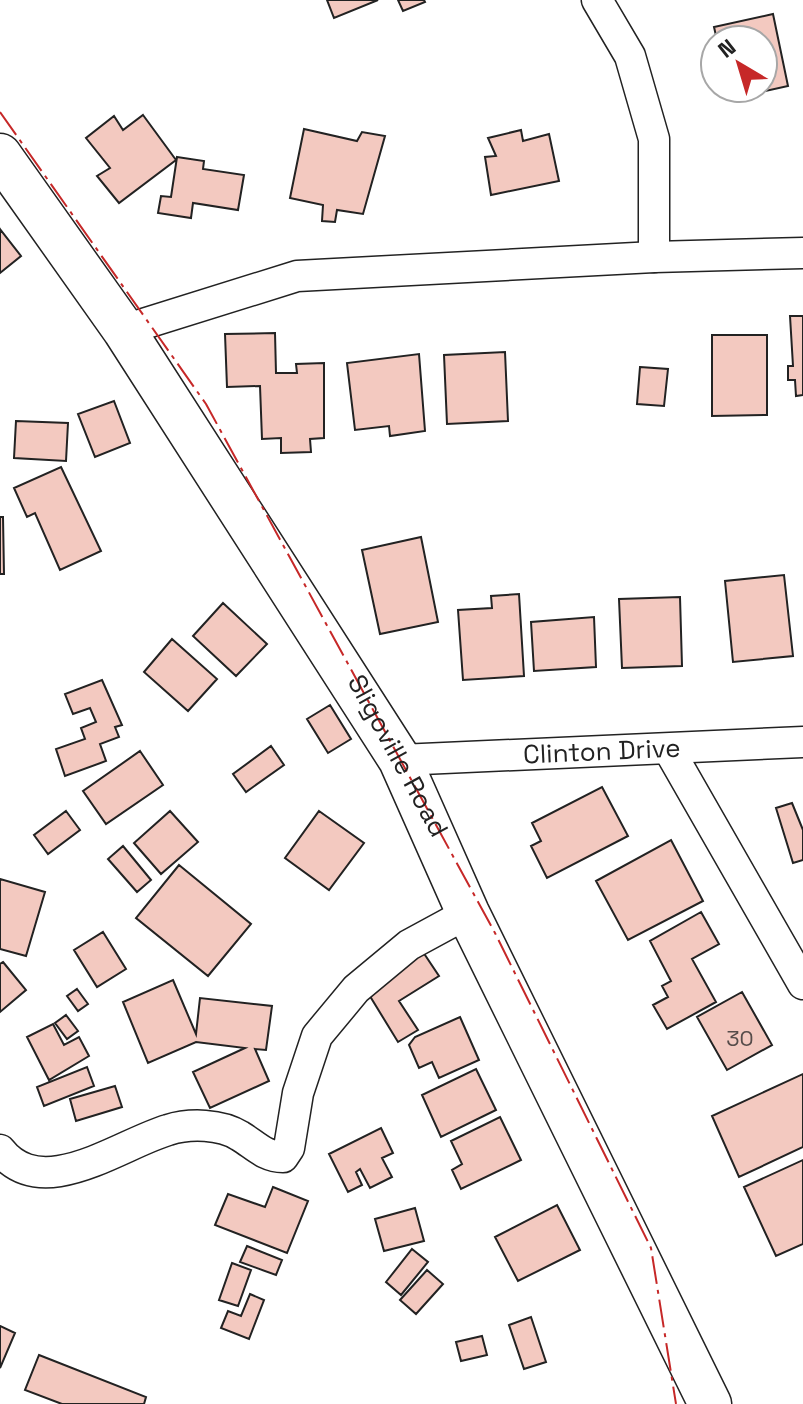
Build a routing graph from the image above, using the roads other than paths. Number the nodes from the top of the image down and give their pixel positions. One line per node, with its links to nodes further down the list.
1 (597, 0): 4 (street)
2 (0, 155): 5 (street, Sligoville Road)
3 (803, 253): 4 (street)
4 (654, 257): 5 (street)
5 (124, 330): 8 (street, Sligoville Road)
6 (803, 742): 7 (street, Clinton Drive)
7 (669, 750): 8 (street, Clinton Drive); 10 (street)
8 (400, 760): 9 (street, Sligoville Road)
9 (468, 913): 11 (street); 12 (street, Sligoville Road)
10 (803, 984)
11 (0, 1150)
12 (710, 1404)

